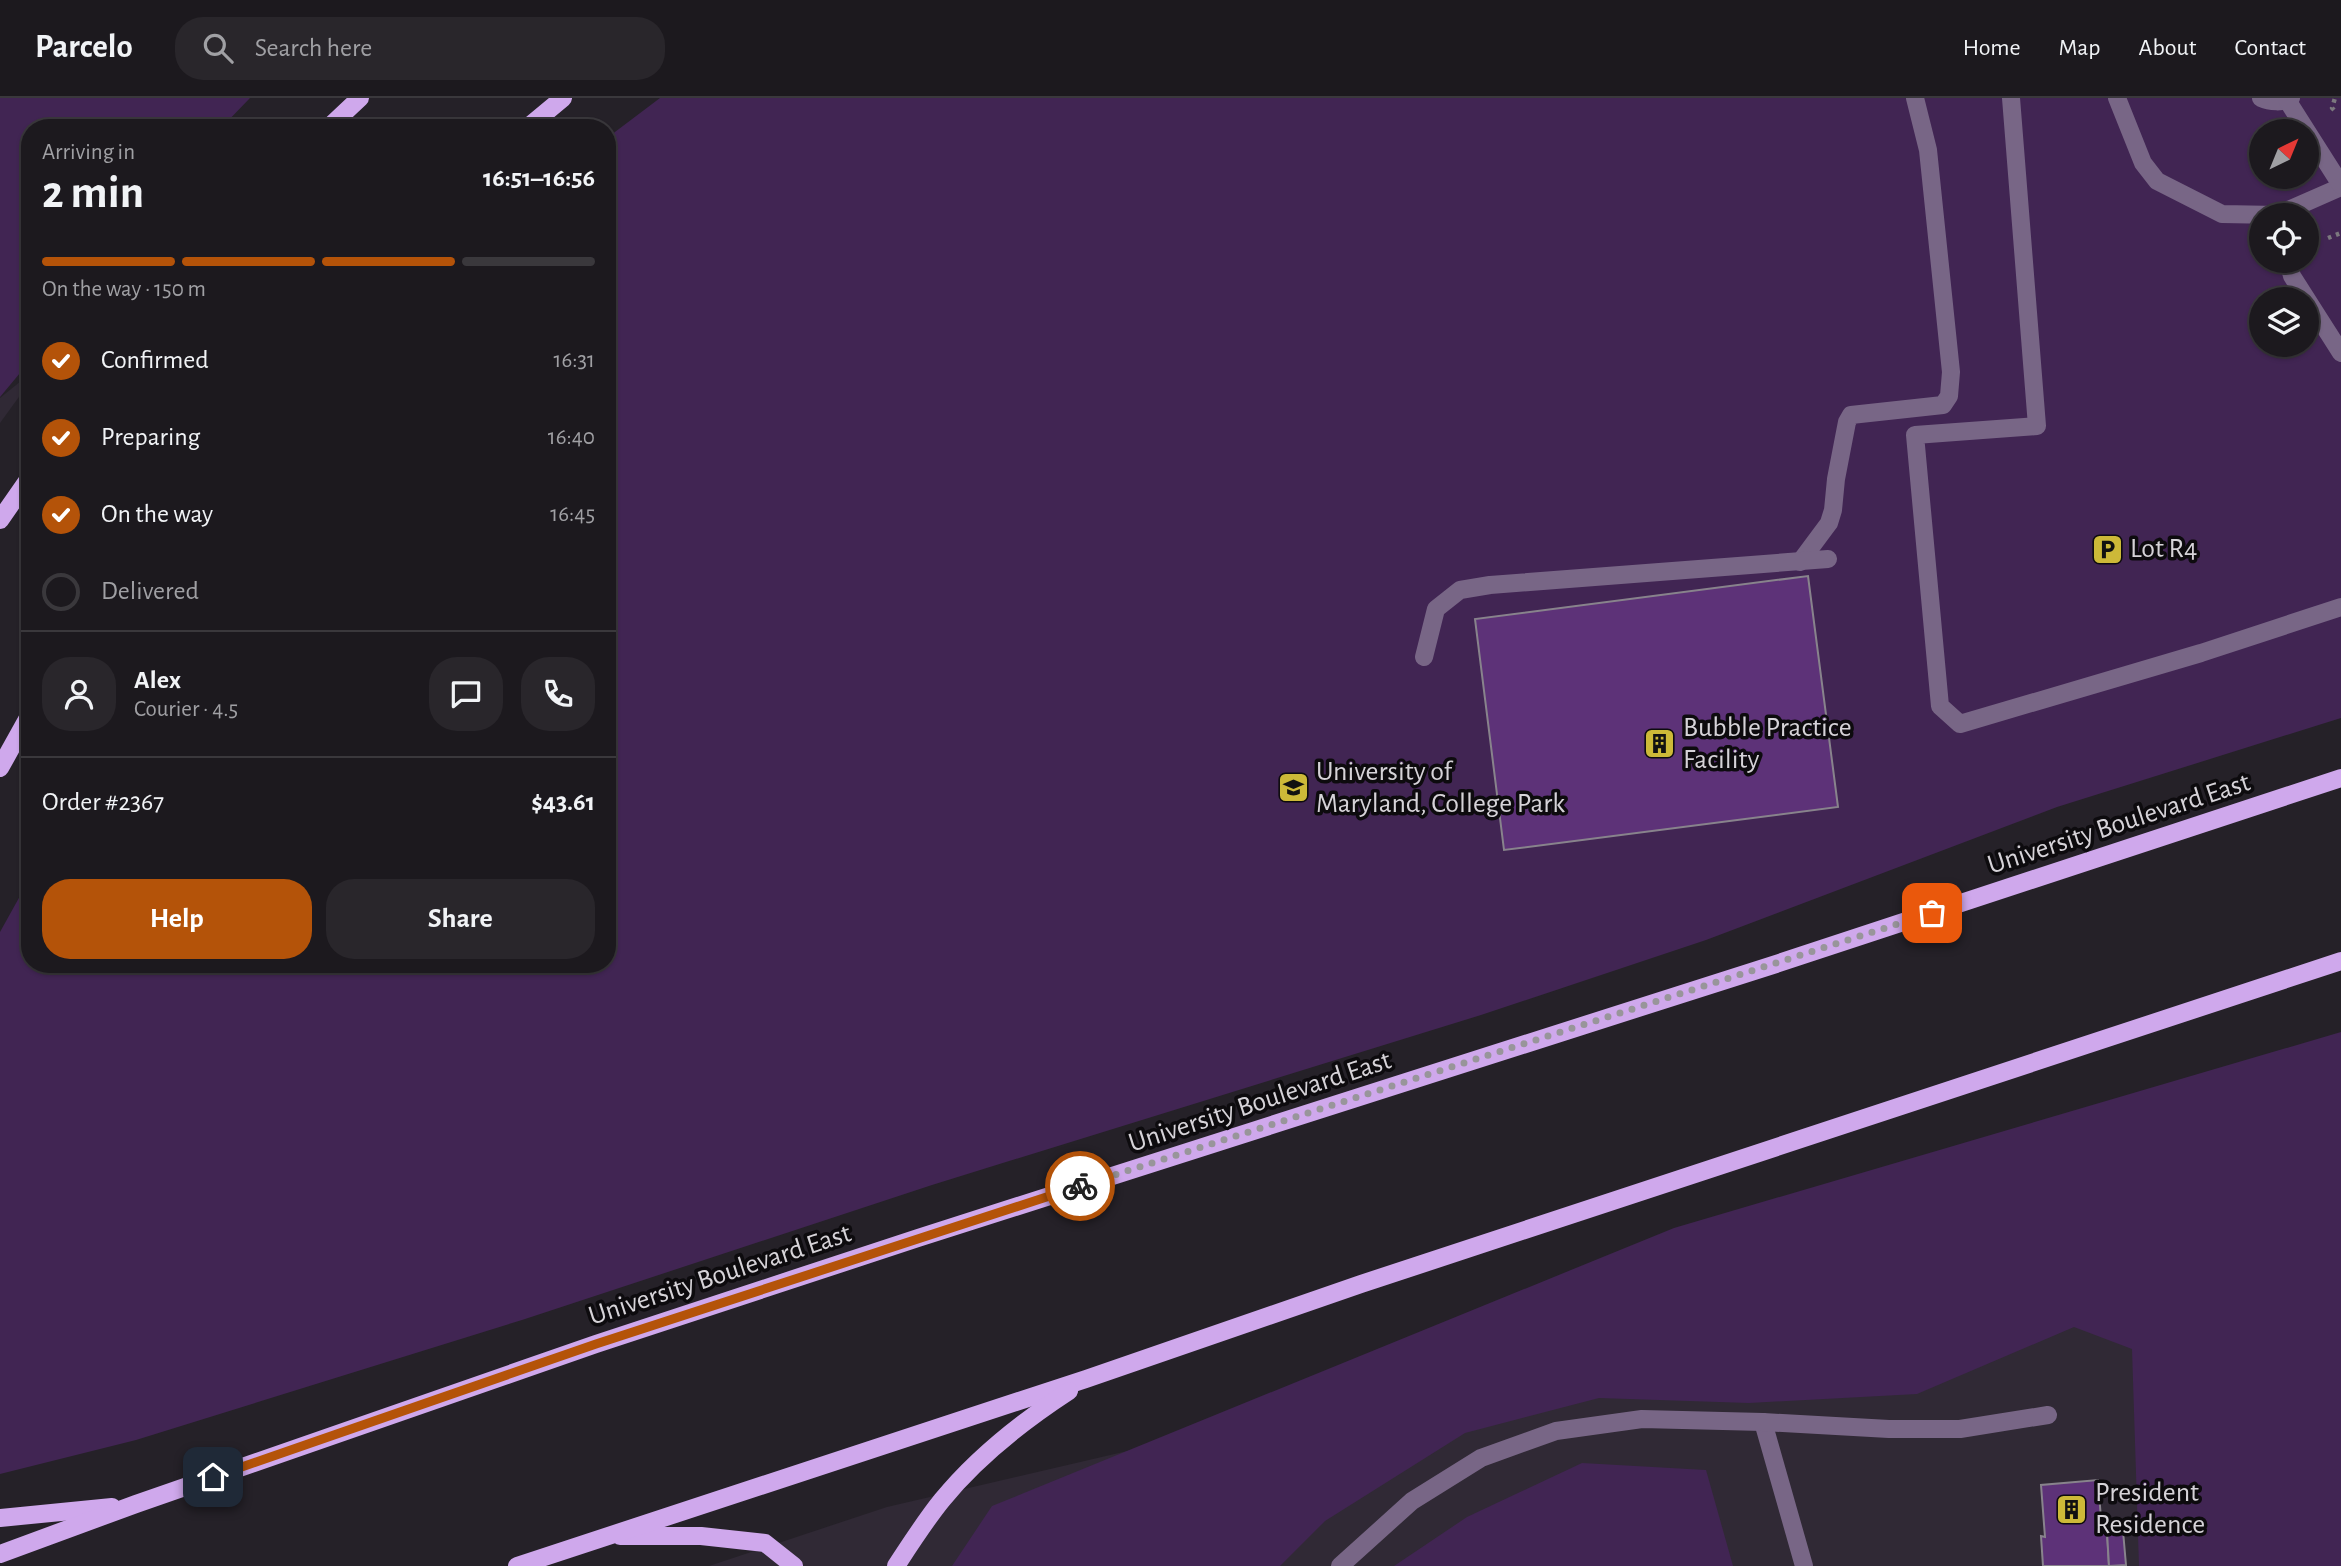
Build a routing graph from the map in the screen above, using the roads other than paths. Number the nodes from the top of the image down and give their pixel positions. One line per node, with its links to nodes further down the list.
1 (360, 98): 8 (main road)
2 (563, 98): 9 (main road)
3 (1915, 98): 16 (street)
4 (2011, 98): 17 (street)
5 (2117, 98): 10 (street)
6 (2261, 98): 7 (street)
7 (2289, 99): 10 (street)
8 (338, 119)
9 (538, 119)
10 (2341, 186)
11 (2291, 273): 12 (street)
12 (2341, 353)
13 (21, 490): 14 (main road)
14 (0, 520)
15 (1828, 559): 16 (street)
16 (1800, 562): 18 (street)
17 (2341, 607)
18 (1424, 657)
19 (21, 731): 20 (main road)
20 (0, 768)
21 (2341, 778): 26 (main road, University Boulevard East)
22 (2341, 961): 23 (main road)
23 (1086, 1379): 28 (main road); 32 (main road)
24 (2049, 1415): 25 (street)
25 (1763, 1422): 33 (street); 34 (street)
26 (136, 1504): 27 (main road); 29 (main road, University Boulevard East)
27 (0, 1518)
28 (603, 1536): 30 (main road); 31 (main road)
29 (0, 1554)
30 (517, 1566)
31 (794, 1566)
32 (896, 1566)
33 (1340, 1566)
34 (1804, 1566)

